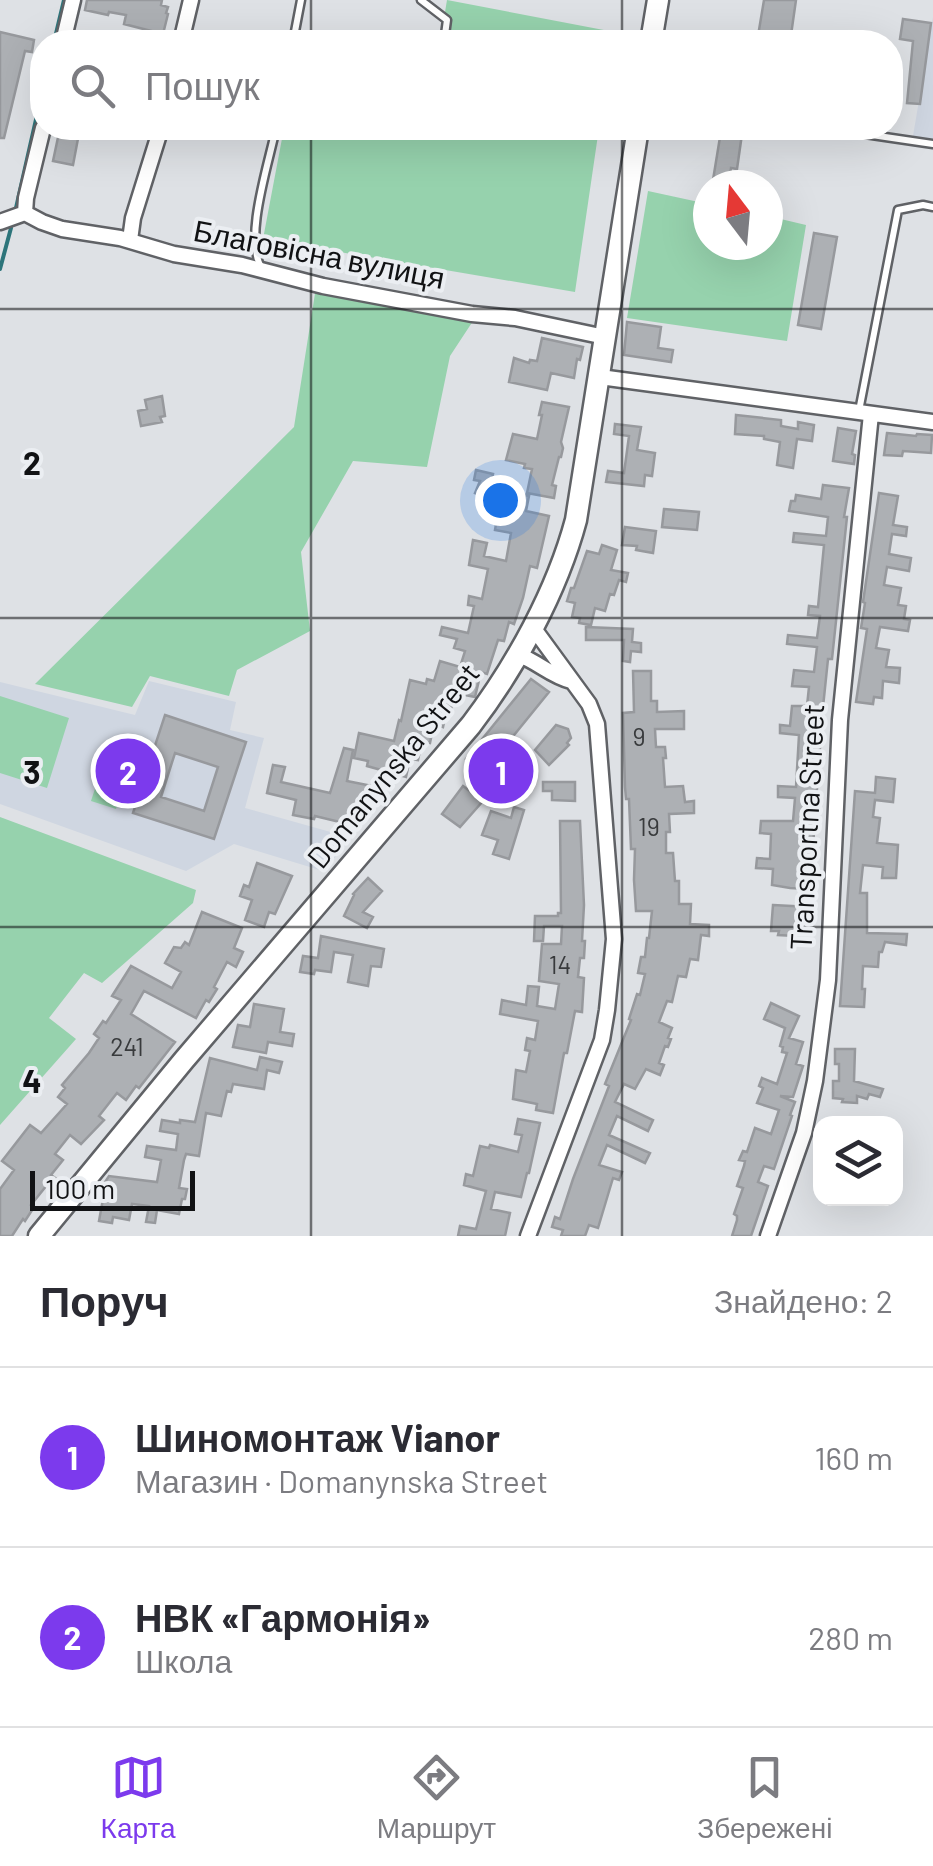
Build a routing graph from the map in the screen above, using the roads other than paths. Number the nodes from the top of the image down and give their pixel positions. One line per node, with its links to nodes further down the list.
1 (73, 0): 6 (street)
2 (191, 0): 7 (street)
3 (301, 0): 8 (lane)
4 (422, 0): 9 (lane)
5 (658, 0): 10 (main road)
6 (66, 30)
7 (184, 30)
8 (296, 30)
9 (446, 30)
10 (654, 30)
11 (40, 140): 18 (street)
12 (156, 140): 20 (street)
13 (273, 140): 21 (lane)
14 (636, 140): 22 (main road, Domanynska Street)
15 (903, 140): 16 (lane)
16 (933, 144)
17 (933, 207): 24 (lane)
18 (25, 213): 19 (street); 20 (street, Благовісна вулиця)
19 (0, 222)
20 (130, 240): 21 (street, Благовісна вулиця)
21 (263, 270): 22 (street, Благовісна вулиця)
22 (606, 337): 23 (main road, Domanynska Street)
23 (600, 377): 24 (street); 26 (main road, Domanynska Street)
24 (865, 413): 25 (street); 31 (street, Transportna Street)
25 (933, 422)
26 (532, 626): 27 (main road, Domanynska Street); 28 (street)
27 (519, 655): 28 (street); 29 (main road, Domanynska Street)
28 (570, 681): 30 (street)
29 (39, 1236)
30 (528, 1236)
31 (768, 1236)

